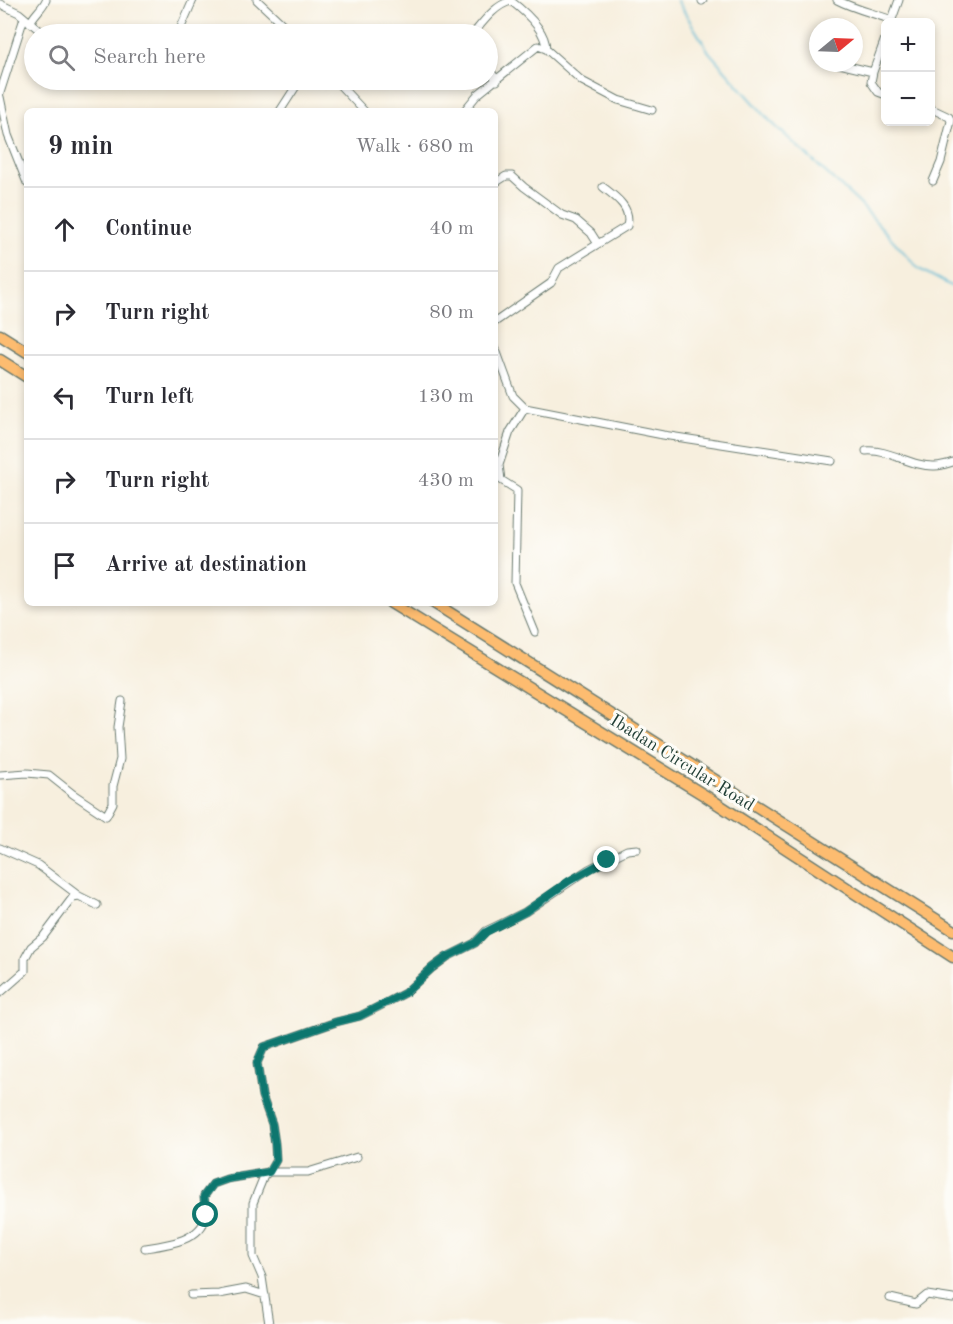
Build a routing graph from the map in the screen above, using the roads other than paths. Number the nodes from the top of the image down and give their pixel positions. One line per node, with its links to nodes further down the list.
1 (46, 0): 9 (street)
2 (193, 0): 12 (street)
3 (257, 0): 13 (street)
4 (837, 0): 7 (street)
5 (898, 0): 8 (street)
6 (0, 4): 9 (street)
7 (882, 18)
8 (892, 18)
9 (27, 20): 10 (street); 11 (street)
10 (26, 24)
11 (32, 24)
12 (182, 24)
13 (282, 24)
14 (482, 24): 17 (street)
15 (24, 28): 25 (street)
16 (881, 48): 19 (street)
17 (546, 49): 20 (street); 29 (street)
18 (863, 70): 19 (street)
19 (873, 72): 24 (street)
20 (498, 80)
21 (294, 90): 26 (street)
22 (344, 90): 27 (street)
23 (484, 90): 28 (street)
24 (881, 93)
25 (0, 95): 31 (street)
26 (282, 108)
27 (361, 108)
28 (466, 108)
29 (652, 110)
30 (935, 110): 33 (street)
31 (24, 175)
32 (498, 181): 35 (street)
33 (933, 181)
34 (603, 187): 35 (street)
35 (598, 244): 36 (street)
36 (498, 320)
37 (0, 335): 38 (highway)
38 (24, 350)
39 (498, 355): 42 (street)
40 (0, 360): 41 (highway)
41 (24, 375)
42 (525, 408): 44 (street); 46 (street)
43 (866, 450): 45 (street)
44 (832, 461)
45 (953, 462)
46 (498, 479): 49 (street)
47 (396, 606): 57 (highway, Ibadan Circular Road)
48 (439, 606): 56 (highway, Ibadan Circular Road)
49 (534, 632)
50 (122, 701): 51 (street)
51 (0, 775)
52 (0, 848): 54 (street)
53 (637, 849): 60 (street)
54 (79, 896): 55 (street); 58 (street)
55 (97, 905)
56 (953, 930)
57 (953, 957)
58 (0, 993)
59 (357, 1156): 60 (street)
60 (269, 1172): 61 (street); 63 (street)
61 (145, 1248)
62 (191, 1295): 63 (street)
63 (265, 1295): 66 (street)
64 (890, 1298): 65 (street)
65 (953, 1299)
66 (269, 1324)

